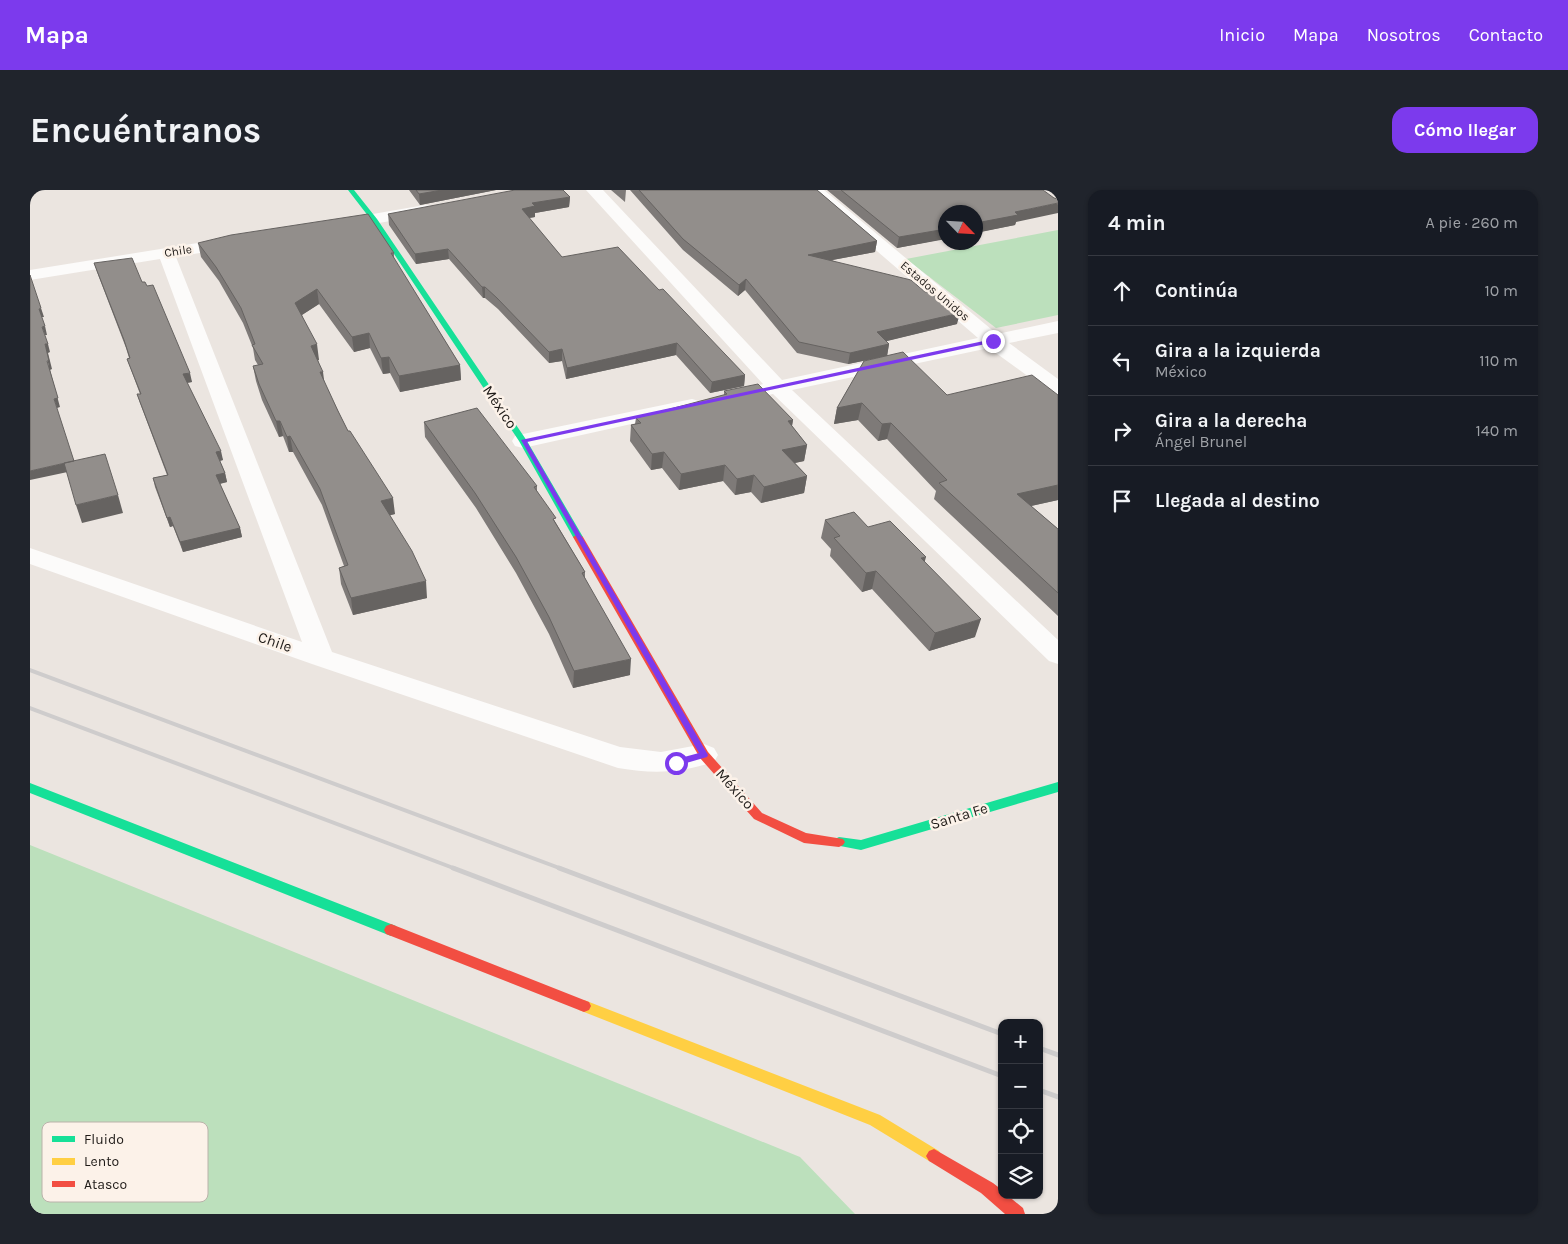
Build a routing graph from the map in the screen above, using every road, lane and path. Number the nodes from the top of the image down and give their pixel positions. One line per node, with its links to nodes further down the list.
1 (351, 190): 5 (street, México)
2 (594, 190): 12 (street)
3 (814, 190): 11 (street, Estados Unidos)
4 (440, 207): 5 (street)
5 (375, 220): 6 (street); 16 (street, México)
6 (328, 227)
7 (252, 239): 8 (street, Chile)
8 (166, 253): 9 (street, Chile); 19 (street)
9 (30, 274)
10 (1058, 327): 11 (street)
11 (993, 341): 12 (street); 13 (street, Estados Unidos)
12 (777, 387): 14 (street); 18 (street)
13 (1058, 389)
14 (748, 393)
15 (708, 401): 16 (street)
16 (523, 441): 20 (street, México)
17 (30, 556): 19 (street, Chile)
18 (1058, 655)
19 (321, 658): 20 (street, Chile)
20 (704, 755): 23 (street, México)
21 (1058, 787): 23 (street, Santa Fe)
22 (30, 788): 24 (street)
23 (861, 845)
24 (1017, 1214)

